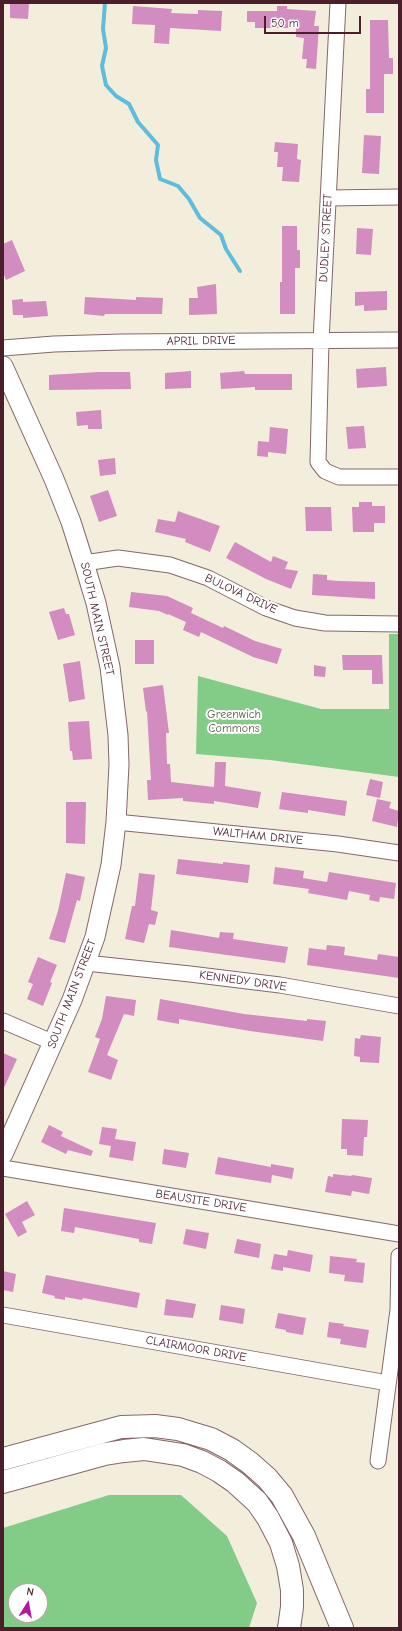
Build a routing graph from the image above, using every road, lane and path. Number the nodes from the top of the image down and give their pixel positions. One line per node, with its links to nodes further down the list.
1 (338, 3): 3 (street, DUDLEY STREET)
2 (399, 197): 3 (street)
3 (329, 198): 5 (street, DUDLEY STREET)
4 (399, 340): 5 (street, APRIL DRIVE)
5 (321, 341): 6 (street, APRIL DRIVE); 8 (street, DUDLEY STREET)
6 (3, 348)
7 (3, 366): 9 (street, SOUTH MAIN STREET)
8 (399, 477)
9 (84, 563): 10 (street, BULOVA DRIVE); 11 (street, SOUTH MAIN STREET)
10 (399, 624)
11 (116, 822): 12 (street, WALTHAM DRIVE); 13 (street, SOUTH MAIN STREET)
12 (399, 853)
13 (86, 963): 14 (street, KENNEDY DRIVE); 16 (street, SOUTH MAIN STREET)
14 (399, 1006)
15 (3, 1021): 16 (street)
16 (54, 1043): 17 (street, SOUTH MAIN STREET)
17 (3, 1154)
18 (3, 1168): 19 (street, BEAUSITE DRIVE)
19 (399, 1234)
20 (399, 1256): 22 (street)
21 (3, 1315): 22 (street, CLAIRMOOR DRIVE)
22 (388, 1383): 24 (street)
23 (3, 1459): 27 (highway)
24 (378, 1461)
25 (3, 1482): 26 (highway)
26 (289, 1628)
27 (342, 1628)

